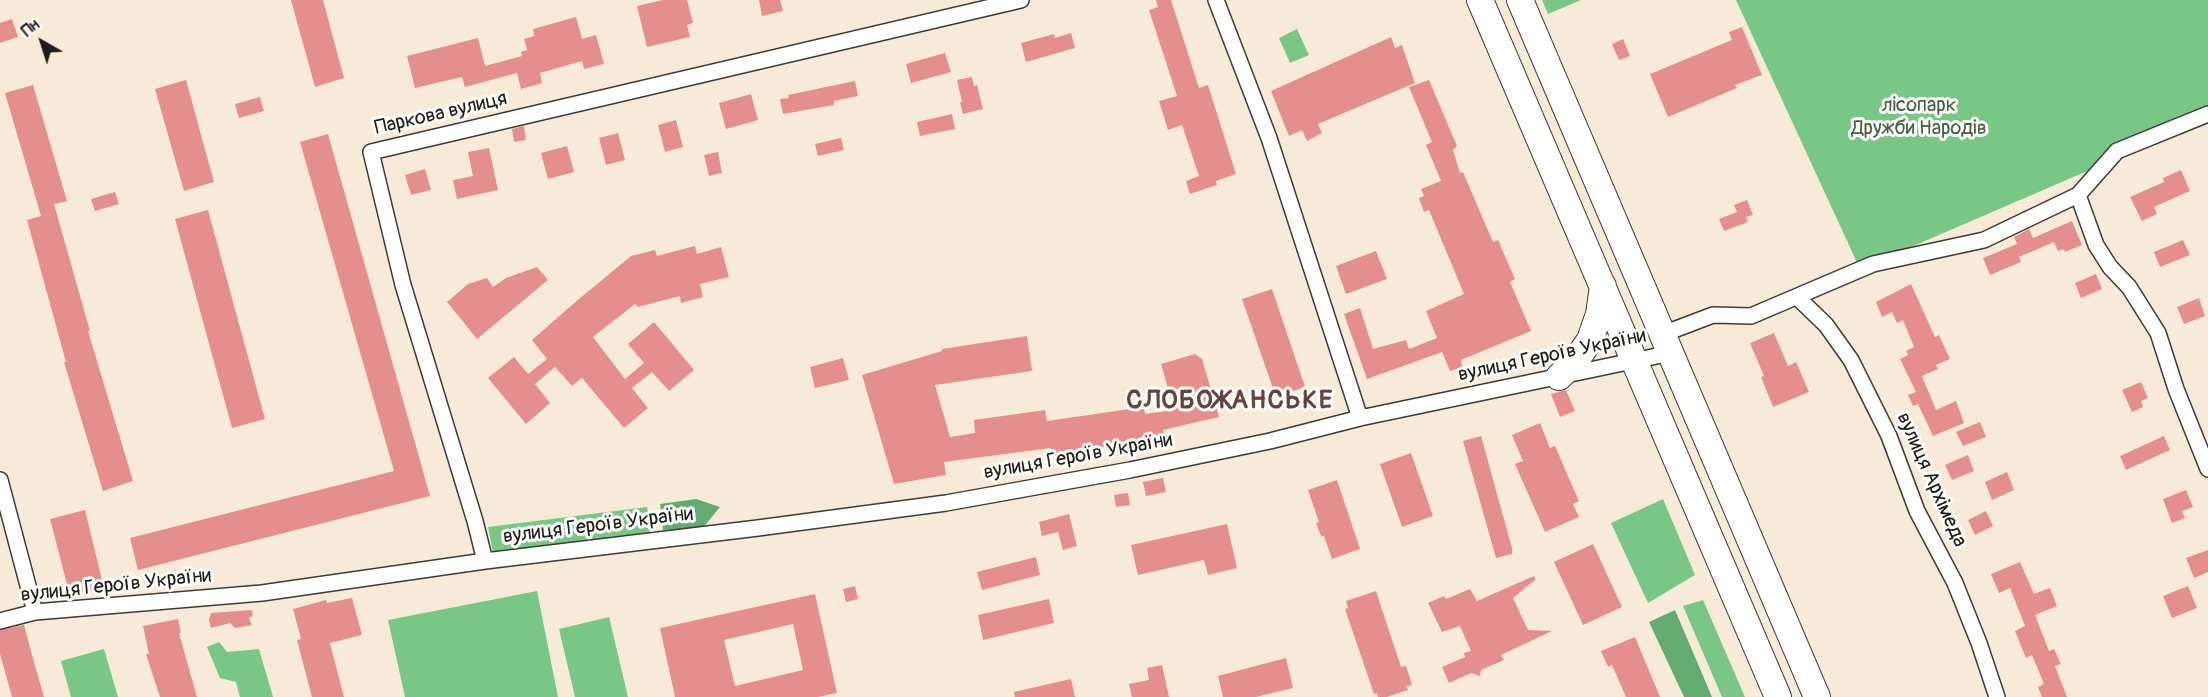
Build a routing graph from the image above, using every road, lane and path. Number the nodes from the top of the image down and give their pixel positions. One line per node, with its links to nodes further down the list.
1 (1019, 0): 6 (street, Паркова вулиця)
2 (1216, 0): 13 (street)
3 (1479, 0): 8 (main road)
4 (1520, 0): 10 (main road)
5 (2208, 114): 7 (street)
6 (371, 152): 16 (street, вулиця Героїв України)
7 (2078, 195): 9 (street, вулиця Героїв України); 14 (street)
8 (1603, 286): 11 (main road); 12 (main road)
9 (1797, 297): 10 (street, вулиця Героїв України); 21 (street, вулиця Архімеда)
10 (1667, 344): 11 (street, вулиця Героїв України); 20 (main road)
11 (1635, 360): 12 (street, вулиця Героїв України); 19 (main road)
12 (1559, 376): 13 (street, вулиця Героїв України)
13 (1360, 418): 16 (street, вулиця Героїв України)
14 (2208, 469)
15 (0, 480): 17 (street)
16 (485, 561): 17 (street, вулиця Героїв України)
17 (35, 612): 18 (street, вулиця Героїв України)
18 (0, 621)
19 (1778, 697)
20 (1817, 697)
21 (1997, 697)

